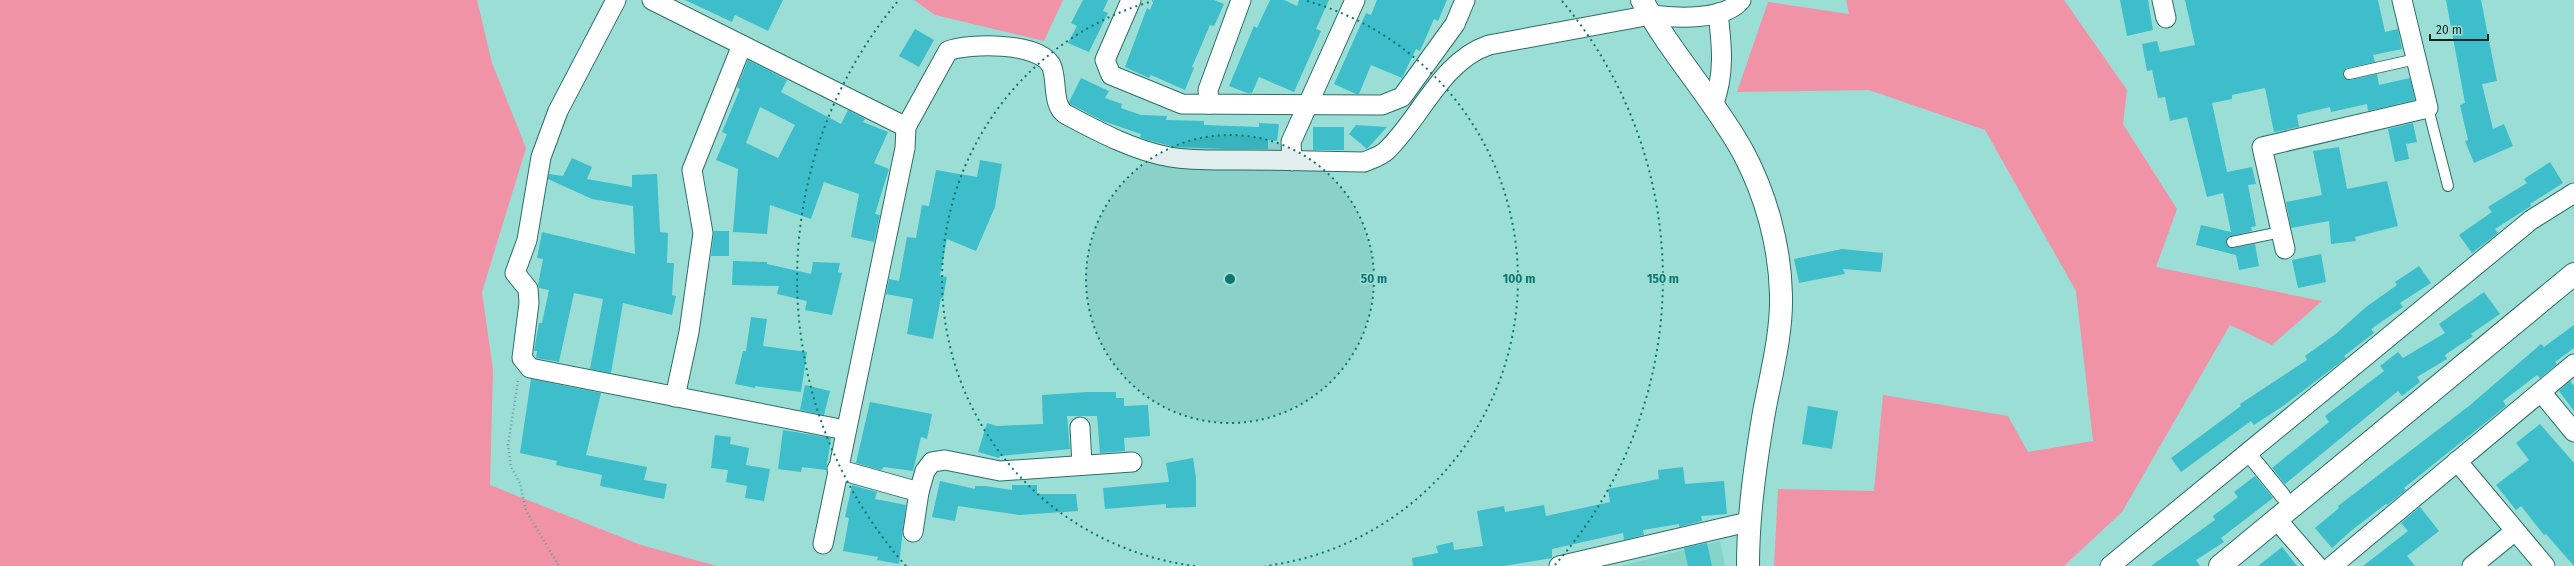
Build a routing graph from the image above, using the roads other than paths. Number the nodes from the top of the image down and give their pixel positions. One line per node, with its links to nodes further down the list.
1 (616, 0): 27 (street)
2 (652, 0): 11 (street)
3 (1131, 0): 14 (street)
4 (1242, 0): 14 (street)
5 (1355, 0): 15 (street)
6 (1465, 0): 15 (street)
7 (1741, 0): 10 (street)
8 (2402, 0): 12 (street)
9 (1647, 8): 10 (street); 16 (street); 19 (street)
10 (1718, 13): 16 (street)
11 (742, 45): 18 (street); 27 (street)
12 (2416, 59): 13 (lane); 17 (street)
13 (2349, 74)
14 (1209, 104): 15 (street)
15 (1307, 104): 19 (street)
16 (1713, 106): 39 (street)
17 (2428, 108): 20 (lane); 22 (street)
18 (906, 127): 19 (street); 29 (street)
19 (1292, 161)
20 (2448, 186)
21 (2574, 193): 31 (street)
22 (2283, 241): 23 (lane)
23 (2232, 242)
24 (2574, 274): 38 (street)
25 (2574, 364): 26 (street)
26 (2541, 392): 30 (street); 32 (street)
27 (675, 397): 29 (street)
28 (1080, 427): 34 (street)
29 (845, 430): 35 (street)
30 (2574, 432)
31 (2248, 453): 37 (street); 45 (street)
32 (2457, 461): 40 (street); 48 (street)
33 (1132, 462): 34 (street)
34 (1082, 465): 36 (street)
35 (838, 469): 36 (street); 42 (street)
36 (919, 492): 41 (street)
37 (2283, 496)
38 (2277, 520): 46 (street); 47 (street)
39 (1748, 522): 43 (street); 44 (street)
40 (2515, 531): 49 (street); 50 (street)
41 (913, 532)
42 (823, 544)
43 (1559, 566)
44 (1748, 566)
45 (2110, 566)
46 (2220, 566)
47 (2317, 566)
48 (2332, 566)
49 (2472, 566)
50 (2545, 566)

